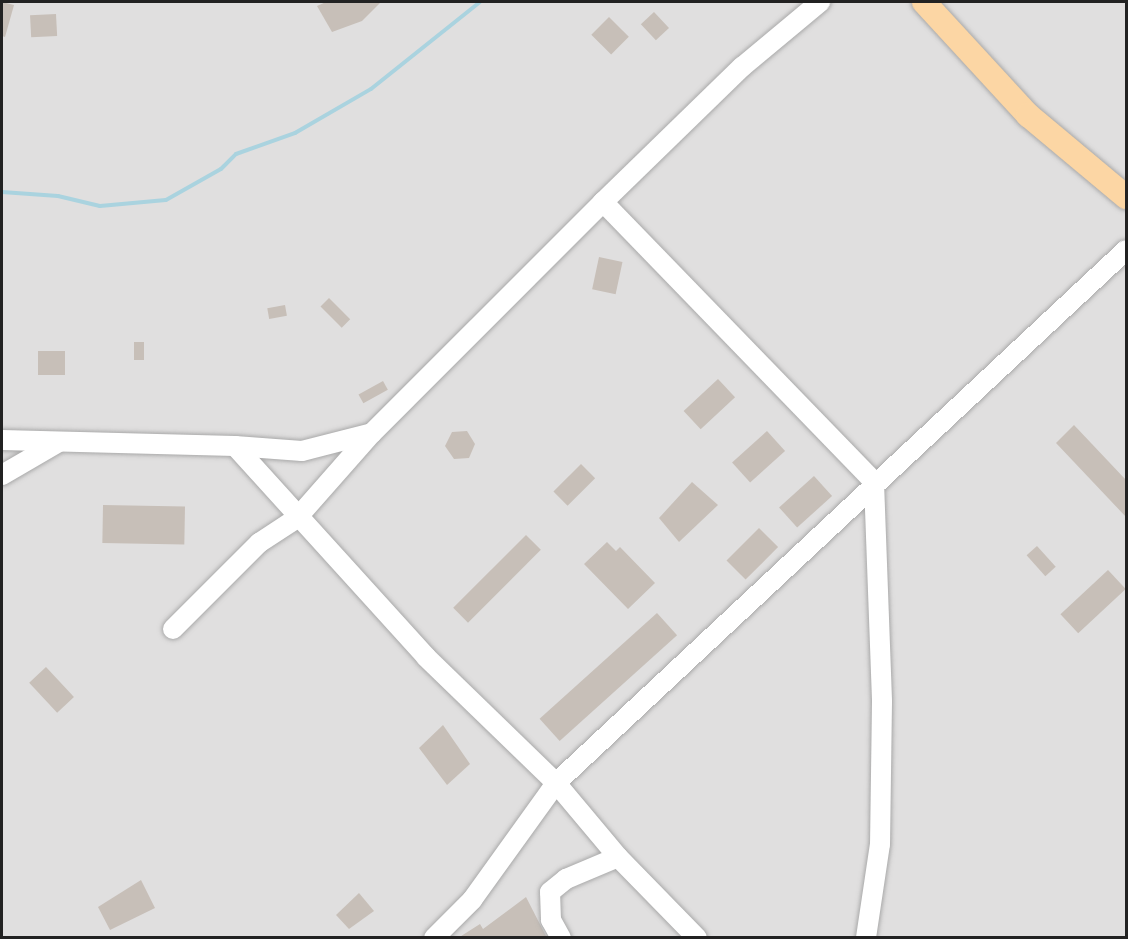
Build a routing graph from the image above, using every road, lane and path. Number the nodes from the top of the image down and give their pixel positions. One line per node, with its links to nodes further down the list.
1 (820, 2): 4 (street)
2 (924, 2): 3 (main road)
3 (1126, 197)
4 (603, 202): 6 (street); 11 (street)
5 (1126, 250): 11 (street)
6 (372, 433): 9 (street); 12 (street)
7 (2, 440): 8 (street)
8 (61, 440): 9 (street); 10 (street)
9 (235, 446): 12 (street)
10 (2, 475)
11 (874, 482): 14 (street); 19 (street)
12 (297, 518): 13 (street); 14 (street)
13 (173, 629)
14 (556, 783): 15 (street); 16 (street)
15 (618, 857): 17 (street); 18 (street)
16 (434, 938)
17 (561, 938)
18 (697, 938)
19 (866, 938)

